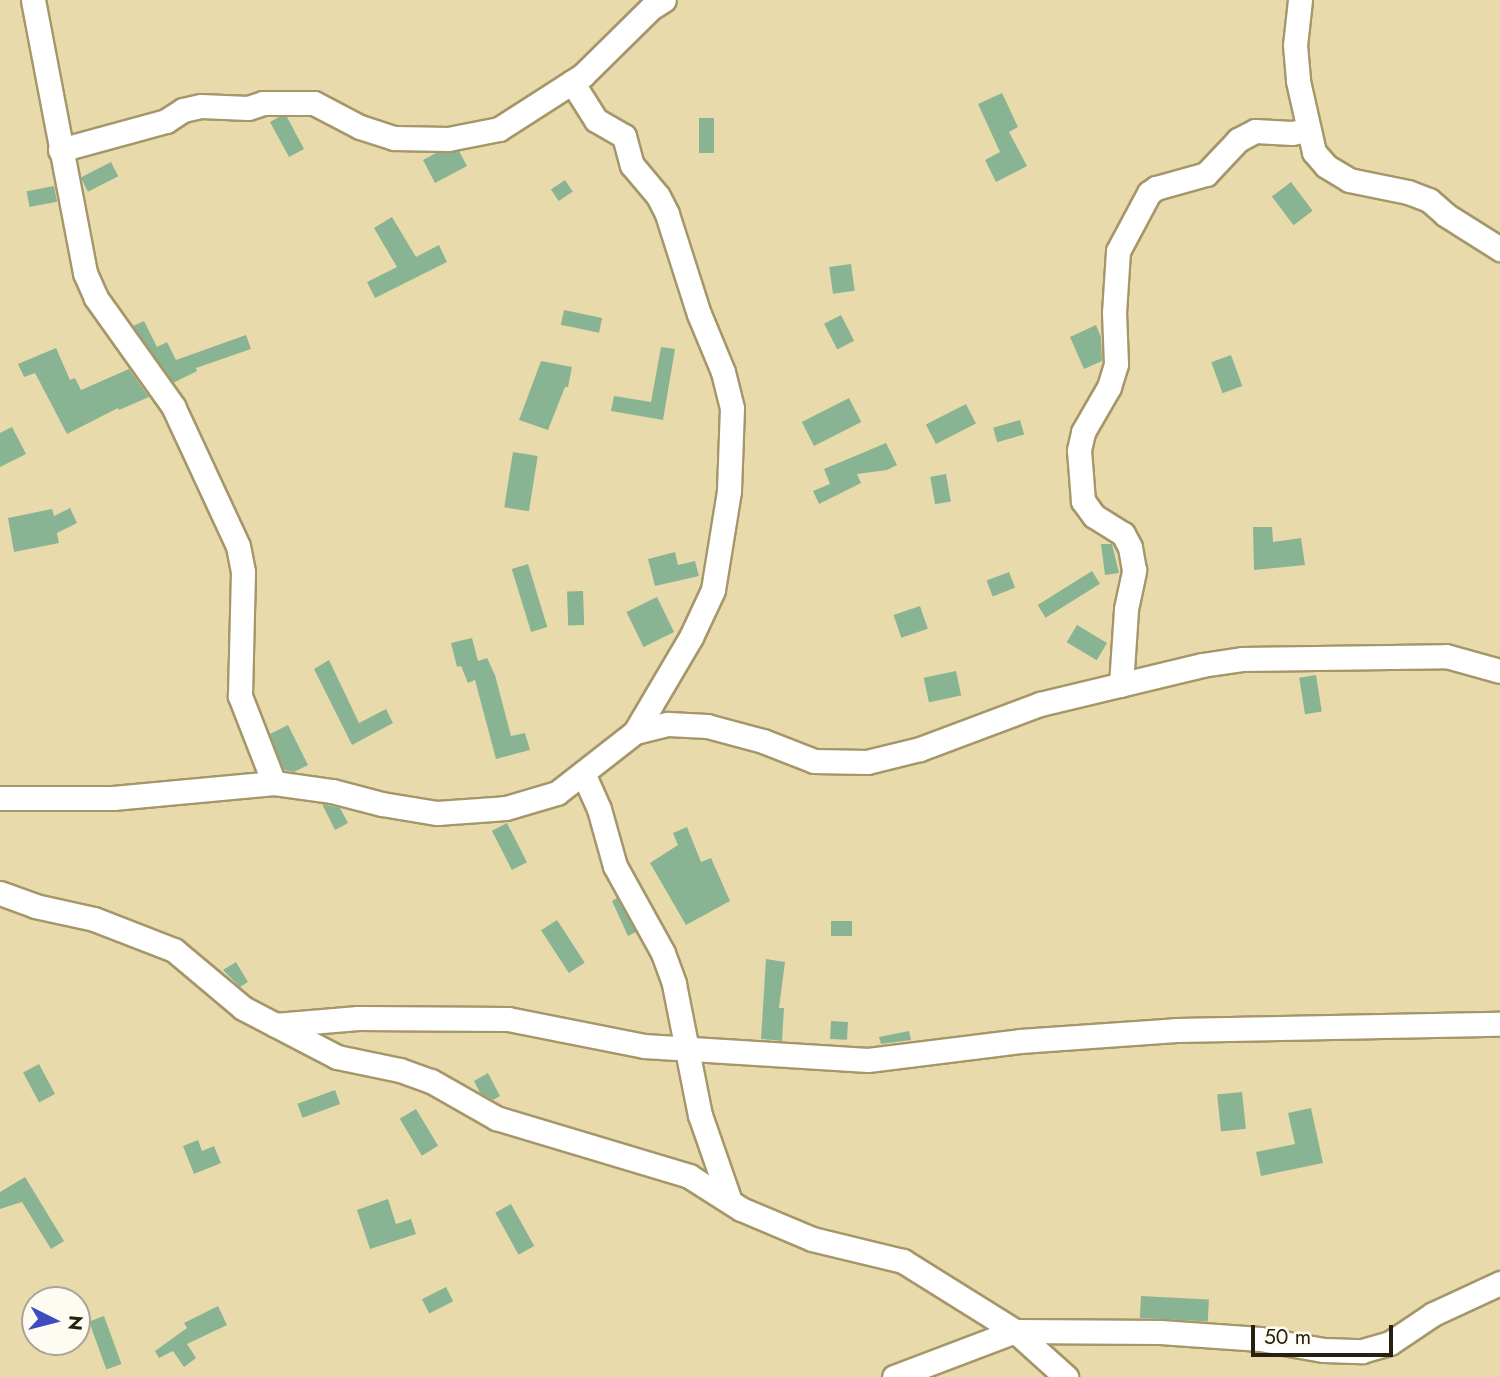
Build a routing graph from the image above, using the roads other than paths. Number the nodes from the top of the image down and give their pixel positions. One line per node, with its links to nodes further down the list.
1 (33, 0): 6 (street)
2 (664, 0): 4 (street)
3 (1300, 0): 5 (street)
4 (572, 82): 6 (street); 10 (street)
5 (1307, 130): 7 (street); 9 (street)
6 (60, 150): 12 (street)
7 (1500, 249)
8 (1500, 671): 9 (street)
9 (1121, 685): 10 (street)
10 (635, 732): 11 (street)
11 (583, 773): 12 (street); 17 (street)
12 (274, 783): 13 (street)
13 (0, 798)
14 (0, 893): 16 (street)
15 (1500, 1024): 17 (street)
16 (272, 1025): 17 (street); 18 (street)
17 (686, 1047): 18 (street)
18 (730, 1201): 20 (street)
19 (1500, 1283): 20 (street)
20 (1014, 1331): 21 (street); 22 (street)
21 (894, 1377)
22 (1066, 1377)

